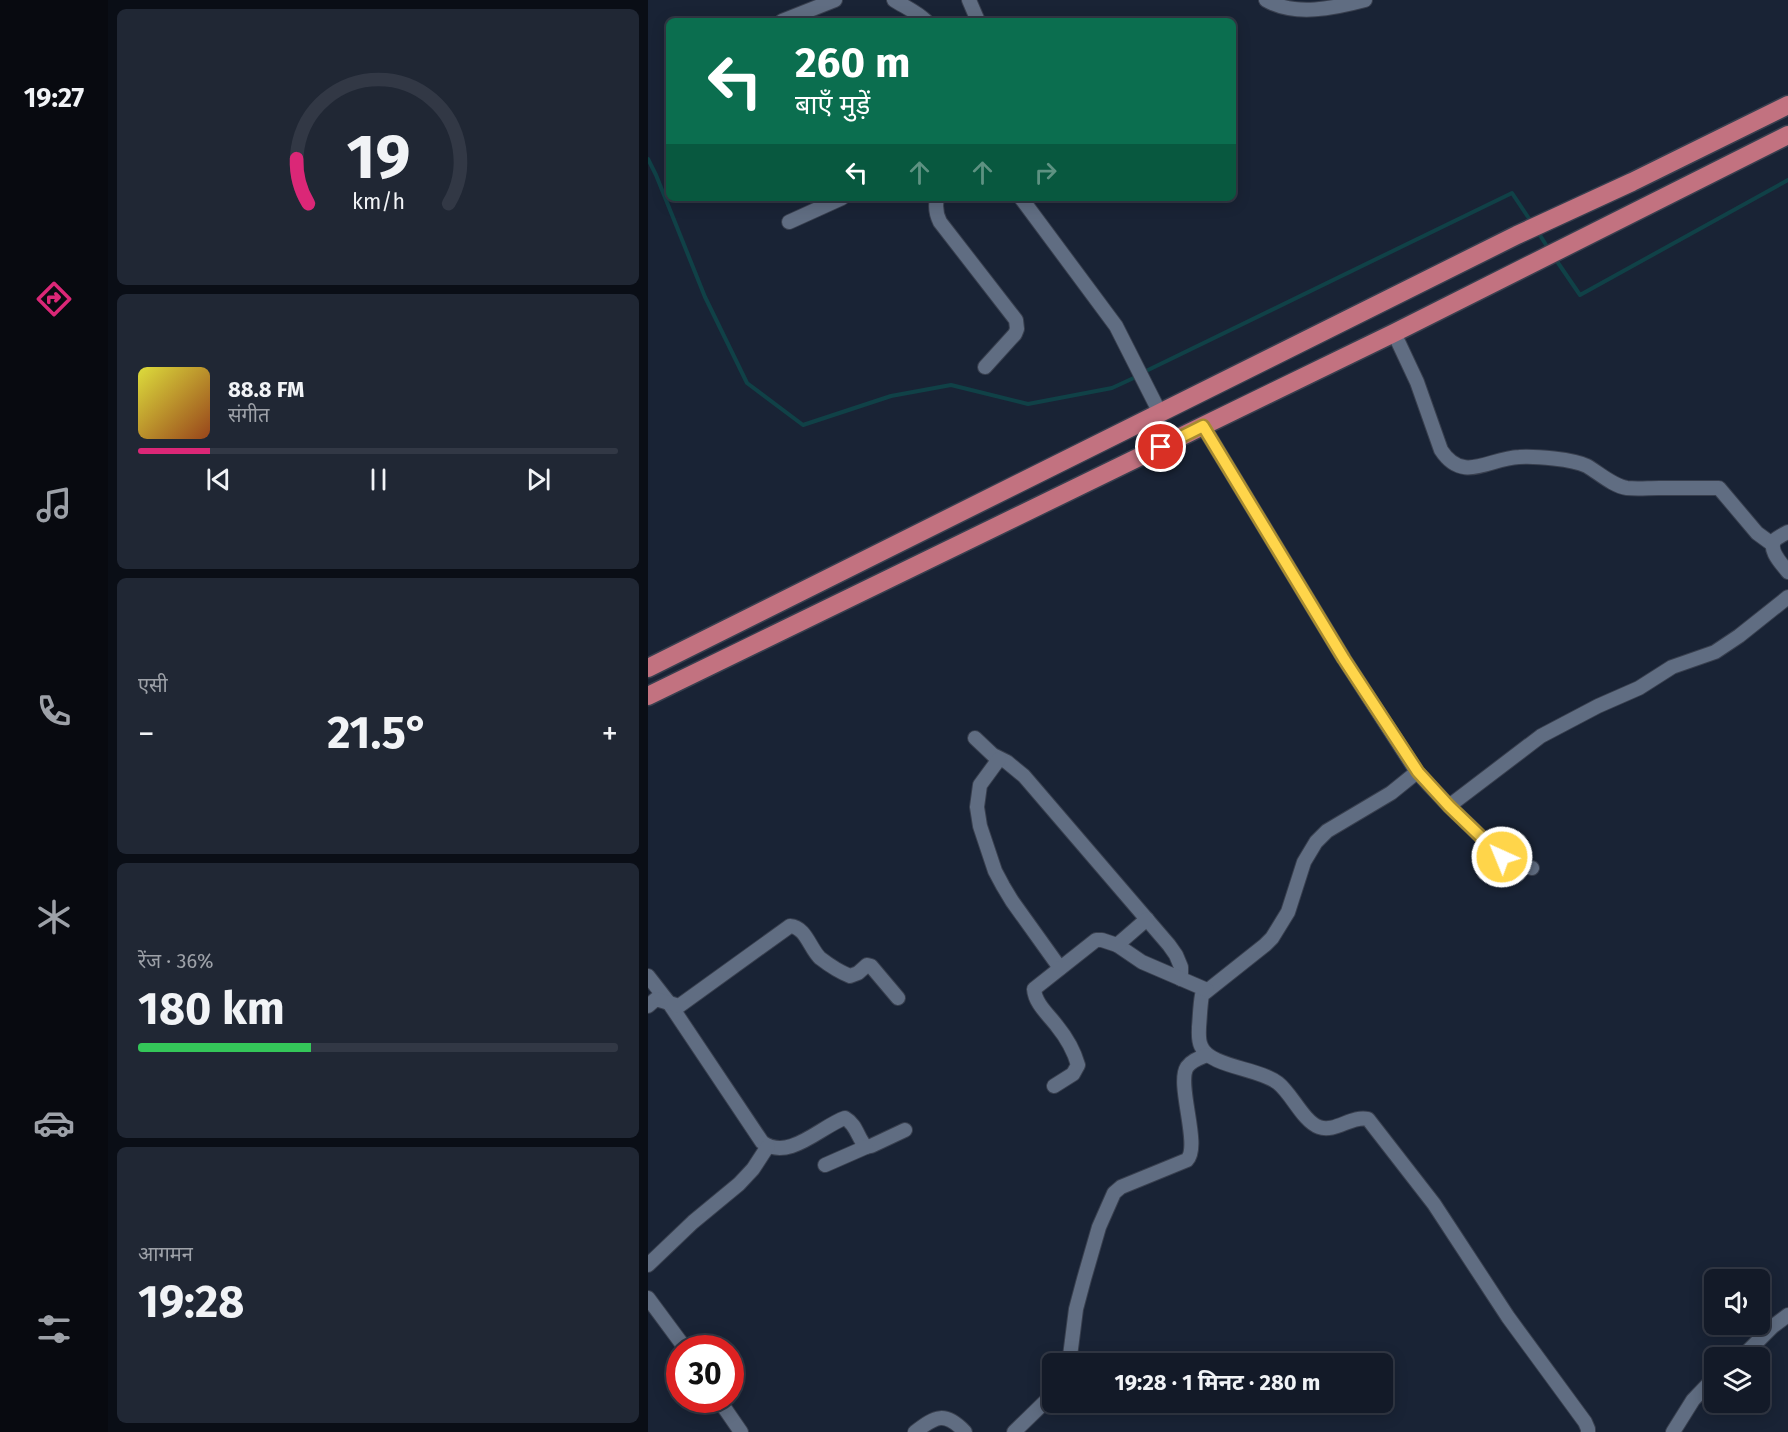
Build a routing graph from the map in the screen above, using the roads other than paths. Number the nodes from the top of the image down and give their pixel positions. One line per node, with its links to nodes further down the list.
1 (835, 0): 6 (street)
2 (894, 0): 7 (street)
3 (969, 0): 8 (street)
4 (1266, 0): 5 (street)
5 (1365, 0)
6 (791, 18)
7 (923, 18)
8 (977, 18)
9 (1788, 105): 17 (highway)
10 (1788, 135): 15 (highway)
11 (835, 201): 14 (street)
12 (937, 201): 16 (street)
13 (1023, 201): 17 (street)
14 (789, 222)
15 (1394, 333): 18 (highway); 20 (street)
16 (985, 367)
17 (1160, 413): 23 (highway)
18 (1203, 426): 24 (highway); 27 (street)
19 (1788, 532): 20 (street)
20 (1773, 544): 21 (street)
21 (1788, 572)
22 (1788, 597): 28 (street)
23 (648, 668)
24 (648, 696)
25 (975, 738): 26 (street)
26 (999, 759): 30 (street); 32 (street)
27 (1418, 772): 28 (street); 35 (street)
28 (1449, 806): 29 (street)
29 (1532, 868)
30 (1147, 919): 31 (street); 34 (street)
31 (1116, 945): 32 (street); 34 (street)
32 (1060, 968): 40 (street)
33 (648, 976): 37 (street)
34 (1181, 979): 35 (street)
35 (1207, 990): 39 (street)
36 (898, 998): 37 (street)
37 (669, 1004): 38 (street); 42 (street)
38 (648, 1006)
39 (1207, 1055): 50 (street); 58 (street)
40 (1054, 1086)
41 (905, 1130): 43 (street)
42 (768, 1146): 43 (street); 45 (street)
43 (866, 1147): 44 (street)
44 (825, 1165)
45 (648, 1265)
46 (648, 1298): 48 (street)
47 (1788, 1315): 49 (street)
48 (675, 1335)
49 (1752, 1347)
50 (1070, 1353)
51 (1704, 1388): 59 (street)
52 (1042, 1405): 57 (street)
53 (729, 1413): 54 (street)
54 (741, 1432)
55 (915, 1432): 56 (street)
56 (965, 1432)
57 (1014, 1432)
58 (1588, 1432)
59 (1673, 1432)

